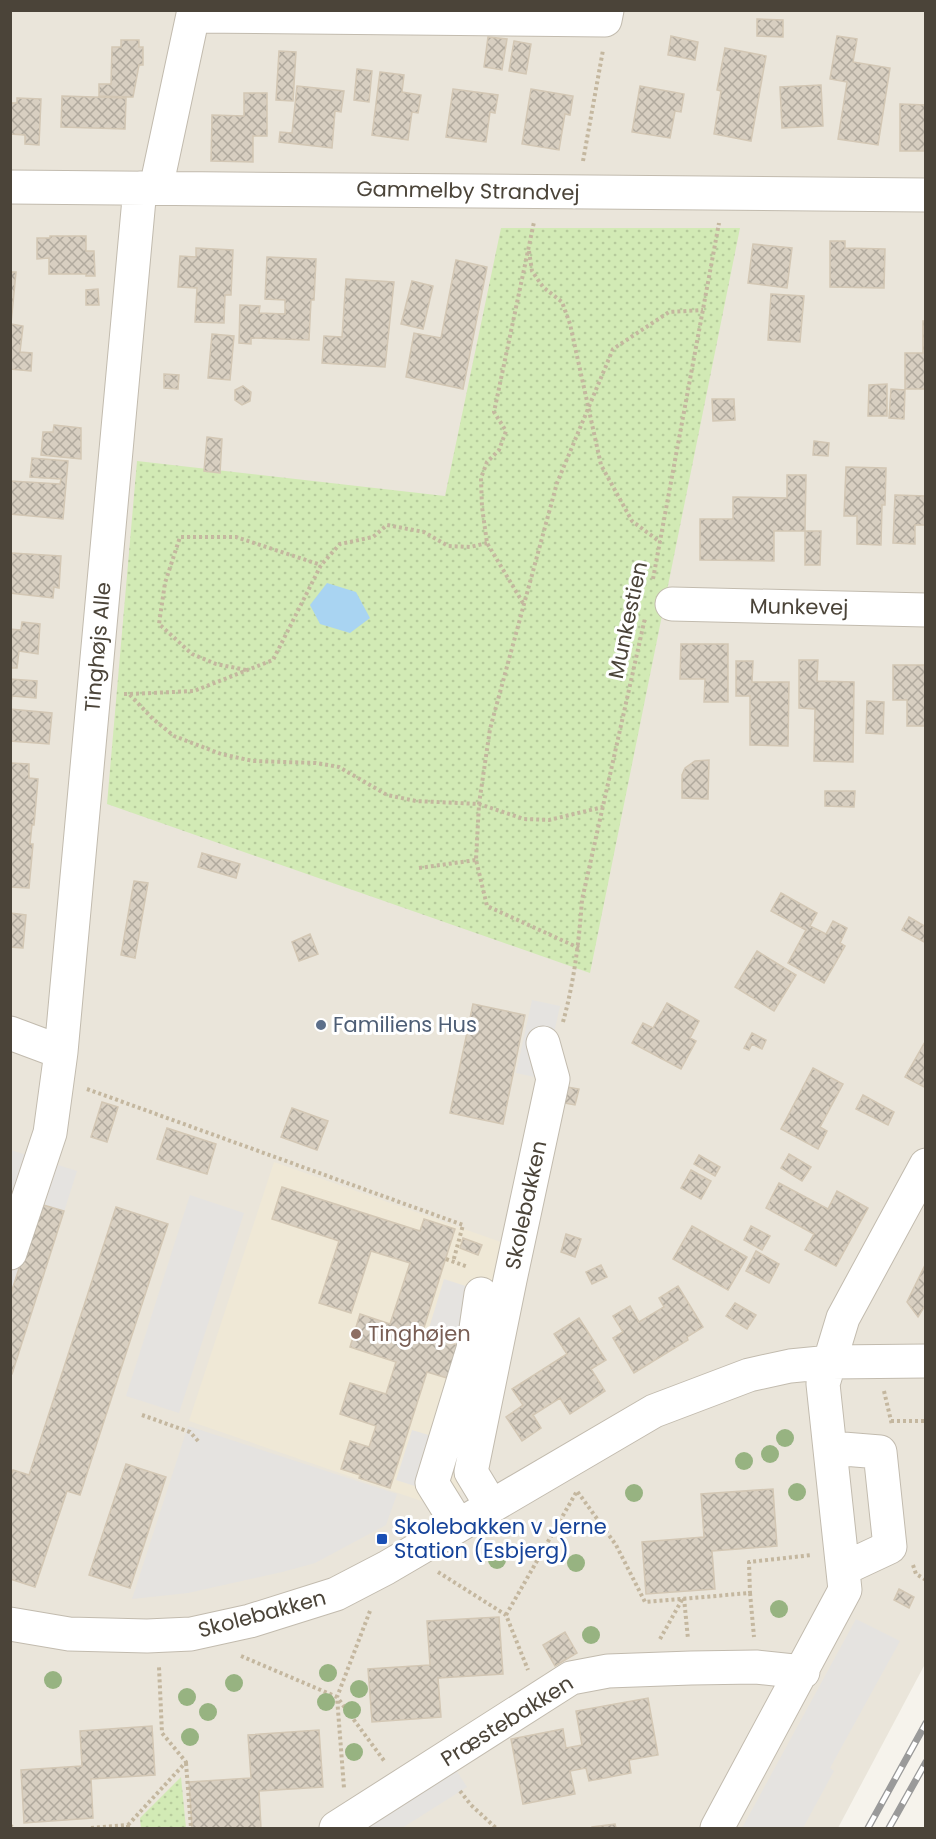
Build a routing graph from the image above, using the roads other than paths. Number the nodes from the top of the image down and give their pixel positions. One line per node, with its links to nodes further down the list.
1 (193, 13): 2 (street); 4 (street, Tinghøjs Alle)
2 (606, 15)
3 (10, 187): 4 (street, Gammelby Strandvej)
4 (148, 188): 5 (street, Gammelby Strandvej); 10 (street, Tinghøjs Alle)
5 (926, 195)
6 (656, 602): 7 (street, Munkevej)
7 (926, 610)
8 (10, 1033): 10 (street)
9 (543, 1043): 17 (street, Skolebakken)
10 (60, 1065): 12 (street, Tinghøjs Alle)
11 (926, 1165): 15 (street)
12 (10, 1253)
13 (481, 1294): 18 (street)
14 (926, 1361): 15 (street, Skolebakken)
15 (831, 1362): 16 (street); 17 (street, Skolebakken)
16 (831, 1448): 19 (street); 19 (street)
17 (490, 1505): 18 (street, Skolebakken)
18 (458, 1525): 20 (street, Skolebakken)
19 (843, 1560): 21 (street)
20 (10, 1624)
21 (803, 1672): 22 (street, Præstebakken); 23 (street)
22 (341, 1825)
23 (717, 1828)

